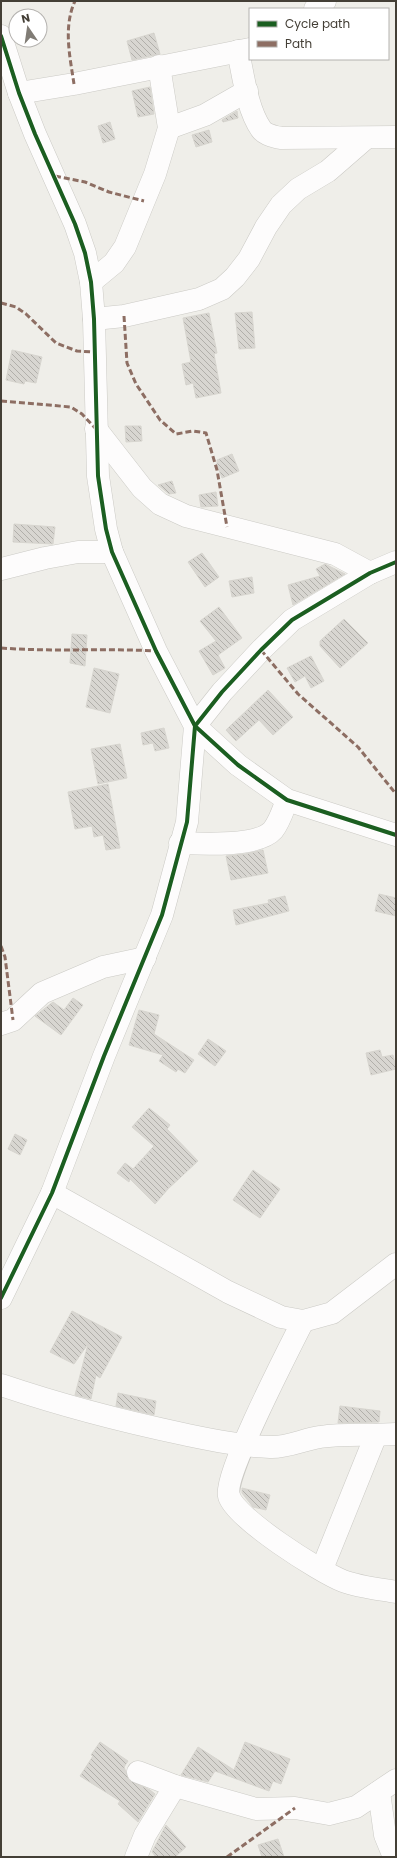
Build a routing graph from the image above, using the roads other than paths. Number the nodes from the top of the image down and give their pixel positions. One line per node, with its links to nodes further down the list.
1 (325, 1): 2 (street)
2 (316, 8)
3 (1, 36): 7 (street)
4 (244, 50): 5 (street); 6 (street)
5 (159, 66): 7 (street); 8 (street)
6 (247, 91): 8 (street); 10 (street)
7 (19, 93): 11 (street)
8 (169, 128): 11 (street)
9 (396, 137): 10 (street)
10 (366, 138): 12 (street)
11 (91, 282): 12 (street)
12 (94, 319): 13 (street)
13 (96, 429): 14 (street); 17 (street)
14 (112, 552): 16 (street); 18 (street)
15 (396, 562): 17 (street)
16 (1, 569)
17 (370, 573): 18 (street)
18 (195, 726): 19 (street); 21 (street)
19 (287, 800): 20 (street); 21 (street)
20 (396, 835)
21 (180, 843): 22 (street)
22 (146, 958): 23 (street); 24 (street)
23 (1, 1024)
24 (52, 1193): 26 (street); 27 (street)
25 (396, 1264): 27 (street)
26 (4, 1286)
27 (303, 1321): 30 (street)
28 (1, 1385): 30 (street)
29 (386, 1434): 30 (street); 31 (street)
30 (243, 1446): 31 (street)
31 (322, 1569): 32 (street)
32 (396, 1592)
33 (138, 1772): 34 (street)
34 (175, 1786): 35 (street); 36 (street)
35 (387, 1786): 37 (street)
36 (136, 1857)
37 (394, 1857)

